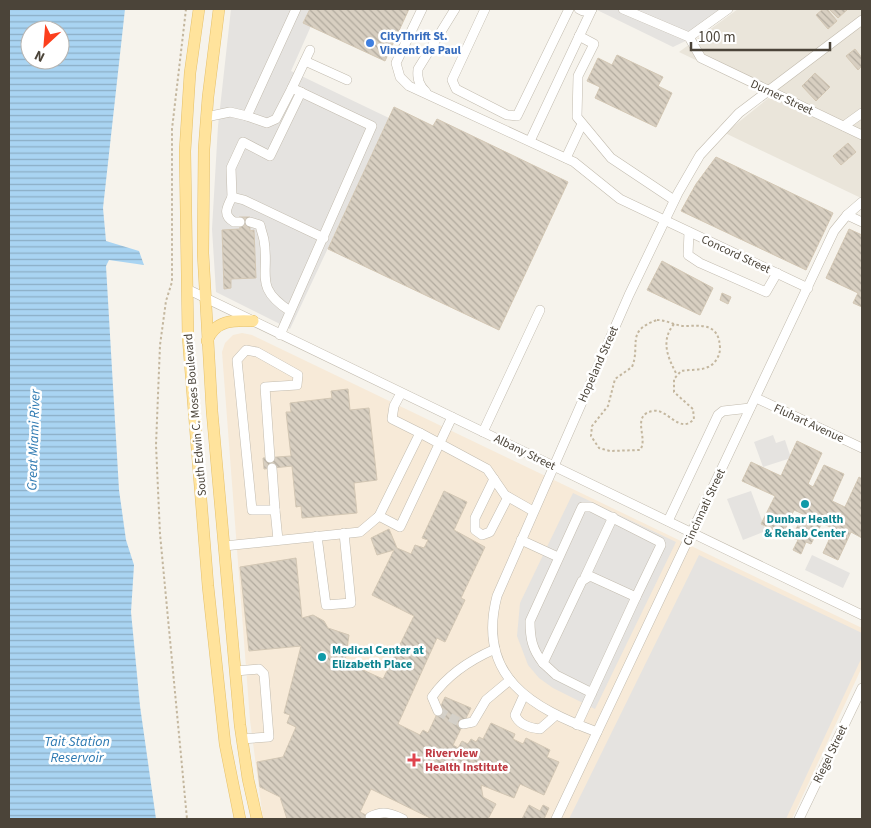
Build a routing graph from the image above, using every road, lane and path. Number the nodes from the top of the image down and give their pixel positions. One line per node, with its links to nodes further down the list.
1 (186, 9): 97 (path)
2 (199, 9): 43 (main road, South Edwin C. Moses Boulevard)
3 (219, 9): 25 (main road, South Edwin C. Moses Boulevard)
4 (296, 9): 24 (street)
5 (422, 9): 22 (street, Concord Street)
6 (455, 9): 22 (street)
7 (485, 9): 8 (street)
8 (569, 9)
9 (579, 9): 10 (street)
10 (592, 9): 14 (street)
11 (623, 9): 15 (street)
12 (728, 9): 15 (street)
13 (862, 20): 20 (street, Hopeland Street)
14 (579, 36): 26 (street); 29 (street)
15 (689, 38): 20 (street, Durner Street)
16 (310, 50): 17 (street)
17 (305, 61): 18 (street); 19 (street)
18 (347, 80)
19 (292, 88): 21 (street); 24 (street)
20 (768, 90): 27 (street, Durner Street); 32 (street, Hopeland Street)
21 (301, 92): 31 (street); 40 (street)
22 (428, 94): 29 (street, Concord Street)
23 (862, 113): 27 (street)
24 (247, 116): 25 (street)
25 (206, 117): 44 (main road, South Edwin C. Moses Boulevard)
26 (582, 124): 30 (street); 32 (street)
27 (844, 126): 28 (street, Durner Street)
28 (862, 135)
29 (530, 141): 30 (street, Concord Street)
30 (566, 158): 35 (street, Concord Street)
31 (232, 197): 36 (street); 40 (street)
32 (674, 200): 35 (street, Hopeland Street)
33 (862, 202): 34 (street, Cincinnati Street)
34 (846, 215): 38 (street); 42 (street, Cincinnati Street)
35 (665, 221): 39 (street, Concord Street); 61 (street, Hopeland Street)
36 (237, 222)
37 (250, 222): 46 (street)
38 (862, 222)
39 (689, 232): 41 (street, Concord Street); 41 (street)
40 (324, 238): 46 (street)
41 (777, 273): 42 (street, Concord Street)
42 (808, 288): 53 (street, Cincinnati Street)
43 (187, 289): 44 (street, Albany Street); 76 (main road, South Edwin C. Moses Boulevard)
44 (205, 298): 47 (street, Albany Street); 50 (main road, South Edwin C. Moses Boulevard)
45 (540, 310): 57 (street)
46 (290, 311): 49 (street)
47 (253, 322): 49 (street, Albany Street); 50 (main road)
48 (674, 323): 51 (path); 51 (path); 51 (path)
49 (280, 334): 52 (street, Albany Street)
50 (207, 341): 75 (main road, South Edwin C. Moses Boulevard)
51 (677, 375)
52 (401, 393): 55 (street, Albany Street); 56 (street)
53 (756, 398): 54 (street, Cincinnati Street); 59 (street, Fluhart Avenue)
54 (750, 408): 69 (street); 70 (street, Cincinnati Street)
55 (452, 417): 57 (street, Albany Street); 58 (street)
56 (420, 432): 58 (street); 67 (street)
57 (483, 432): 61 (street, Albany Street)
58 (440, 442): 63 (street); 67 (street)
59 (862, 448)
60 (270, 458): 65 (street)
61 (552, 466): 66 (street, Hopeland Street); 69 (street, Albany Street)
62 (272, 468): 65 (street)
63 (494, 479): 64 (street); 64 (street)
64 (508, 497): 66 (street)
65 (275, 510): 73 (street)
66 (533, 511): 74 (street, Hopeland Street)
67 (379, 516): 71 (street)
68 (613, 517): 77 (street); 78 (street); 79 (street)
69 (668, 521): 70 (street, Albany Street)
70 (692, 532): 80 (street, Albany Street); 93 (street, Cincinnati Street)
71 (344, 533): 72 (street); 72 (street)
72 (317, 536): 73 (street)
73 (278, 540): 75 (street)
74 (521, 540): 77 (street); 81 (street, Hopeland Street)
75 (224, 546): 76 (main road); 83 (main road, South Edwin C. Moses Boulevard)
76 (205, 547): 84 (main road, South Edwin C. Moses Boulevard)
77 (558, 557): 82 (street)
78 (585, 577): 79 (street); 82 (street)
79 (636, 597): 87 (street)
80 (862, 615)
81 (495, 649): 85 (street, Hopeland Street); 89 (street)
82 (543, 663): 87 (street)
83 (236, 671): 84 (main road); 94 (main road, South Edwin C. Moses Boulevard); 94 (street)
84 (217, 672): 95 (main road, South Edwin C. Moses Boulevard)
85 (510, 680): 88 (street, Hopeland Street); 91 (street)
86 (862, 688): 102 (street, Riegel Street)
87 (592, 693): 92 (street)
88 (524, 694): 90 (street, Hopeland Street); 90 (street)
89 (438, 711)
90 (556, 715): 92 (street, Hopeland Street)
91 (463, 724)
92 (577, 725): 93 (street, Hopeland Street)
93 (597, 732): 101 (street, Cincinnati Street)
94 (242, 739): 95 (main road); 99 (main road, South Edwin C. Moses Boulevard)
95 (224, 742): 98 (main road, South Edwin C. Moses Boulevard)
96 (370, 817): 100 (street)
97 (187, 819)
98 (240, 819)
99 (257, 819)
100 (403, 819)
101 (556, 819)
102 (799, 819)

